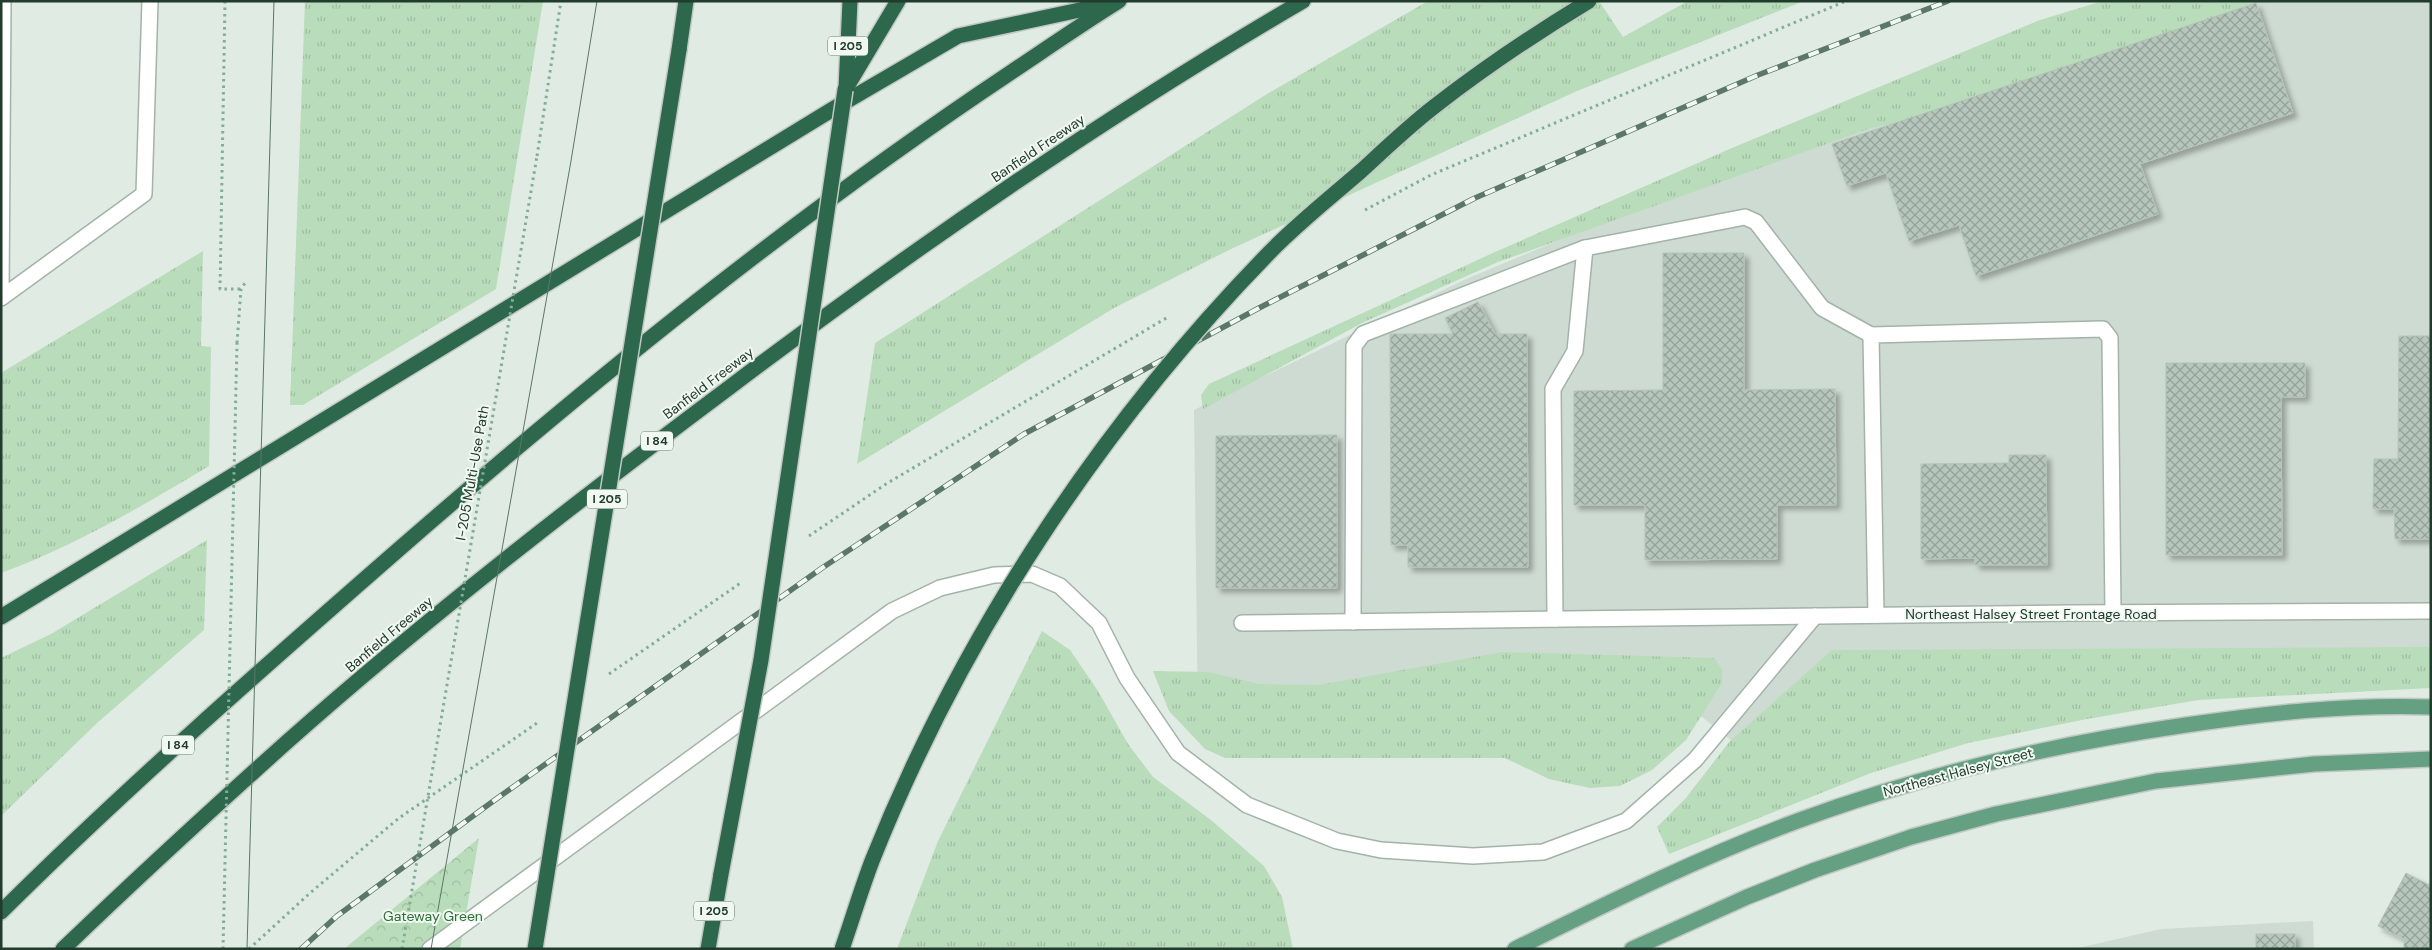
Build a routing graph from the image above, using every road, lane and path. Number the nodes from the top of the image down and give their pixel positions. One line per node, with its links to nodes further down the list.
1 (3, 1): 17 (street)
2 (150, 1): 17 (street)
3 (225, 1): 16 (path)
4 (561, 1): 38 (path, I-205 Multi-Use Path, bridge)
5 (686, 1): 40 (highway, I 205, bridge)
6 (850, 1): 12 (highway, I 205)
7 (898, 1): 12 (highway)
8 (1304, 1): 35 (highway, Banfield Freeway / I 84)
9 (1589, 1): 42 (highway, bridge)
10 (1846, 1): 13 (path)
11 (1118, 2): 26 (highway); 34 (highway, I 84)
12 (846, 90): 41 (highway, I 205, bridge)
13 (1362, 211)
14 (1585, 248): 19 (street); 27 (street); 29 (street)
15 (245, 282): 16 (path)
16 (241, 289): 36 (path, bridge)
17 (1, 298)
18 (1175, 312): 20 (path)
19 (1871, 335): 23 (street); 24 (street)
20 (804, 540)
21 (748, 579): 30 (path)
22 (2431, 611): 23 (street, Northeast Halsey Street Frontage Road)
23 (2112, 613): 24 (street, Northeast Halsey Street Frontage Road)
24 (1876, 615): 25 (street, Northeast Halsey Street Frontage Road)
25 (1815, 616): 27 (street, Northeast Halsey Street Frontage Road); 39 (street)
26 (1, 617)
27 (1555, 619): 29 (street, Northeast Halsey Street Frontage Road)
28 (1242, 622): 29 (street, Northeast Halsey Street Frontage Road)
29 (1353, 622)
30 (602, 679)
31 (2431, 707): 43 (main road, Northeast Halsey Street)
32 (545, 718): 37 (path)
33 (2431, 759): 44 (main road)
34 (1, 912)
35 (63, 949)
36 (224, 949)
37 (249, 949)
38 (402, 949)
39 (430, 949)
40 (535, 949)
41 (708, 949)
42 (842, 949)
43 (1515, 949)
44 (1632, 949)

